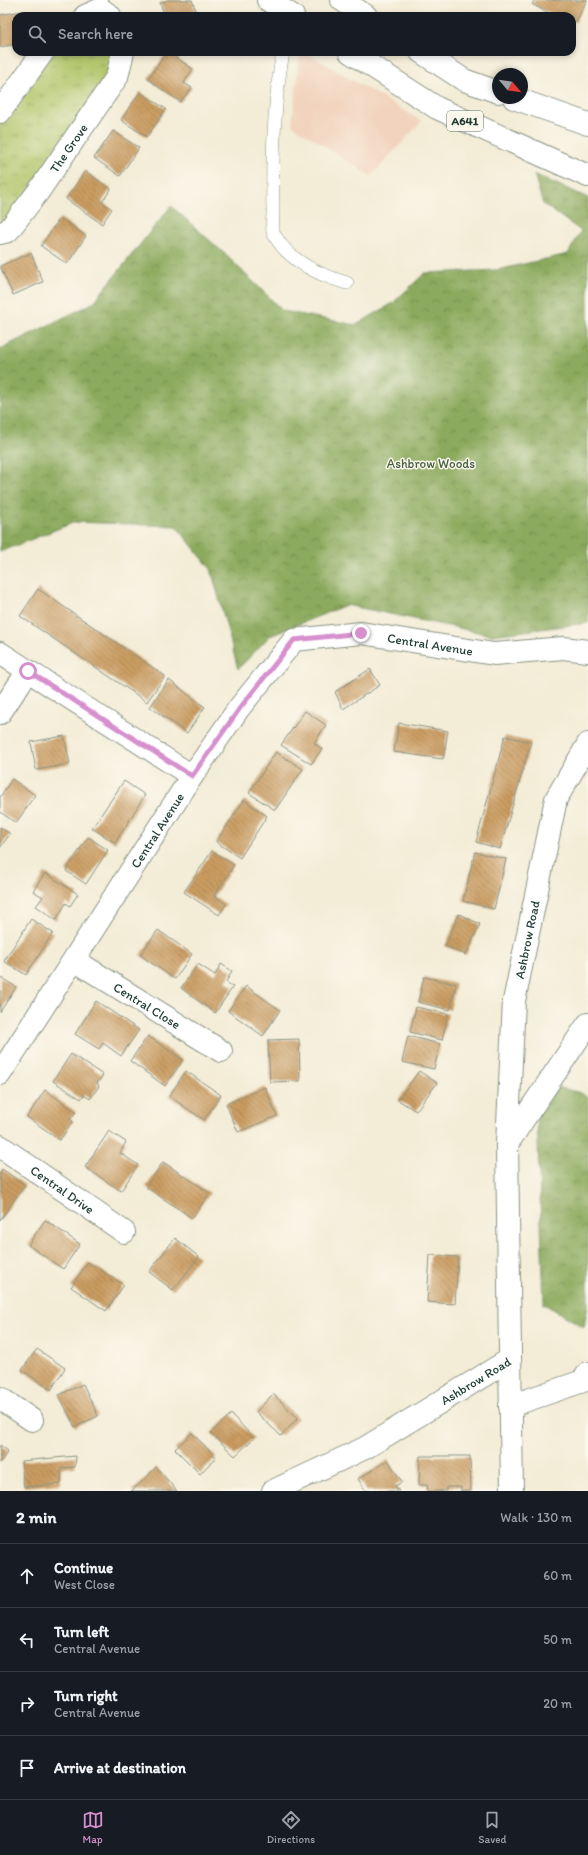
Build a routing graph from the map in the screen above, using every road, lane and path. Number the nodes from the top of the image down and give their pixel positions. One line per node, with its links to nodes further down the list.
1 (268, 0): 5 (street)
2 (342, 0): 6 (street)
3 (94, 12): 4 (street)
4 (105, 12)
5 (286, 12)
6 (360, 12)
7 (41, 56): 14 (street)
8 (122, 56): 17 (street, The Grove)
9 (283, 56): 18 (lane)
10 (356, 56): 16 (street, A641)
11 (427, 56): 12 (street)
12 (492, 90)
13 (528, 103): 15 (street)
14 (0, 112)
15 (588, 124)
16 (588, 176)
17 (0, 234)
18 (347, 283)
19 (588, 651): 24 (street, Central Avenue)
20 (0, 653): 21 (street)
21 (28, 671): 22 (street); 24 (street)
22 (0, 713)
23 (588, 744): 29 (street, Ashbrow Road)
24 (192, 776): 25 (street, Central Avenue)
25 (74, 960): 27 (street, Central Close); 28 (street, Central Avenue)
26 (588, 1024): 29 (street)
27 (221, 1051)
28 (0, 1074)
29 (507, 1144): 32 (street, Ashbrow Road)
30 (0, 1146): 31 (street, Central Drive)
31 (124, 1232)
32 (509, 1360): 35 (street); 37 (street, Ashbrow Road)
33 (588, 1373): 35 (street)
34 (0, 1398): 36 (street)
35 (510, 1406): 38 (street)
36 (32, 1420)
37 (273, 1491)
38 (512, 1491)

